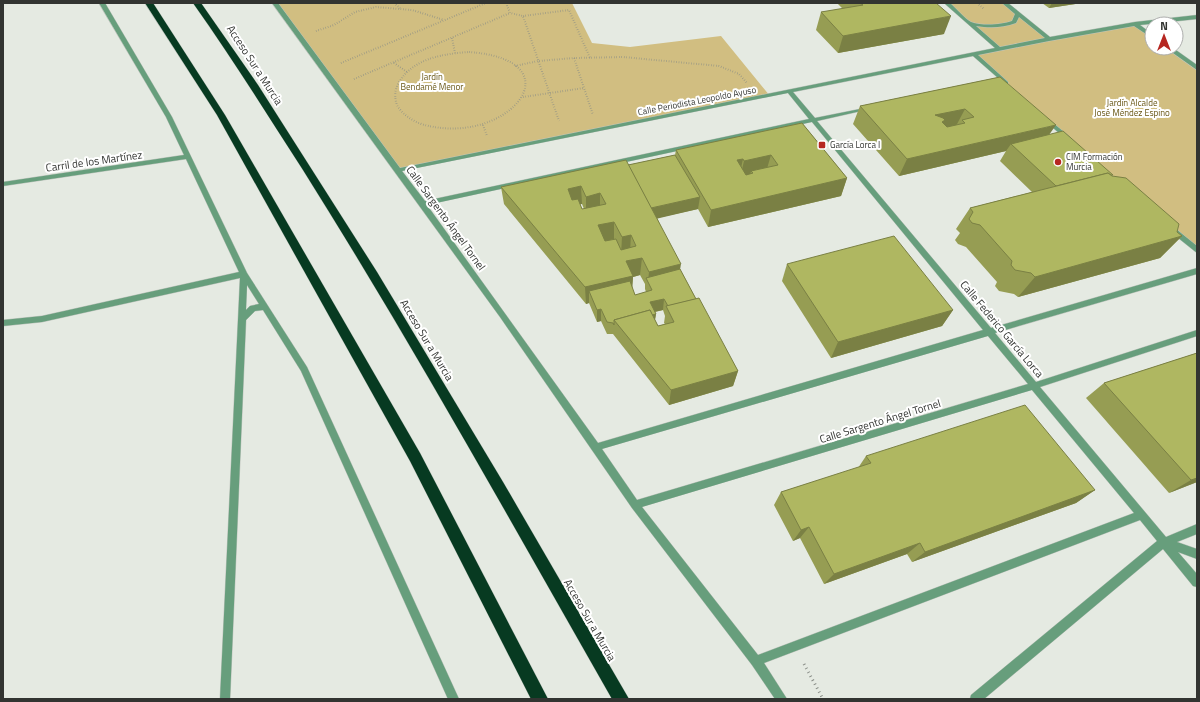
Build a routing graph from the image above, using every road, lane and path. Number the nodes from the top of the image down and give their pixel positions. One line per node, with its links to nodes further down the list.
1 (102, 3): 49 (street)
2 (149, 3): 74 (highway)
3 (197, 3): 75 (highway, Acceso Sur a Murcia)
4 (275, 3): 19 (street, Calle Sargento Ángel Tornel)
5 (394, 3): 10 (path)
6 (486, 3): 15 (path)
7 (506, 3): 11 (path)
8 (947, 3): 16 (street)
9 (1005, 3): 12 (street)
10 (400, 8): 15 (path); 19 (path)
11 (510, 13): 13 (path); 20 (path)
12 (1018, 14): 16 (street); 21 (street)
13 (523, 16): 27 (path); 28 (path)
14 (1197, 17): 17 (street, Calle Periodista Leopoldo Ayuso)
15 (444, 20): 32 (path)
16 (970, 23): 22 (street)
17 (1135, 24): 18 (street); 21 (street, Calle Periodista Leopoldo Ayuso)
18 (1144, 30)
19 (300, 37): 32 (street, Calle Sargento Ángel Tornel)
20 (452, 38): 23 (path); 29 (path)
21 (1048, 39): 22 (street, Calle Periodista Leopoldo Ayuso)
22 (1000, 49): 24 (street, Calle Periodista Leopoldo Ayuso)
23 (455, 53): 30 (path); 33 (path)
24 (974, 54): 34 (street); 39 (street, Calle Periodista Leopoldo Ayuso)
25 (1180, 56): 31 (street)
26 (574, 58): 27 (path); 28 (path); 37 (path)
27 (590, 58): 42 (path)
28 (538, 61): 30 (path); 40 (path)
29 (394, 63): 33 (path); 36 (path)
30 (515, 66): 41 (path)
31 (1197, 68)
32 (324, 70): 36 (street, Calle Sargento Ángel Tornel)
33 (407, 72): 41 (path)
34 (1003, 80): 35 (street); 38 (street)
35 (995, 82)
36 (337, 87): 50 (street, Calle Sargento Ángel Tornel)
37 (584, 88): 40 (path); 46 (path)
38 (1014, 90)
39 (790, 92): 42 (street, Calle Periodista Leopoldo Ayuso); 45 (street, Calle Federico García Lorca)
40 (549, 94): 41 (path); 47 (path)
41 (523, 97)
42 (760, 98): 46 (street, Calle Periodista Leopoldo Ayuso)
43 (873, 107): 45 (street)
44 (1038, 111): 48 (street)
45 (813, 120): 52 (street); 60 (street, Calle Federico García Lorca)
46 (598, 130): 47 (street, Calle Periodista Leopoldo Ayuso)
47 (564, 137): 50 (street, Calle Periodista Leopoldo Ayuso)
48 (1073, 142)
49 (188, 157): 51 (street, Carril de los Martínez); 56 (street)
50 (398, 170): 52 (street, Calle Sargento Ángel Tornel)
51 (3, 184)
52 (422, 204): 63 (street, Calle Sargento Ángel Tornel)
53 (1168, 225): 54 (street)
54 (1197, 250)
55 (1197, 271): 60 (street)
56 (244, 274): 57 (street); 58 (street); 59 (street)
57 (265, 306): 58 (street); 73 (street)
58 (243, 318): 72 (street)
59 (3, 323)
60 (989, 332): 62 (street, Calle Federico García Lorca); 63 (street)
61 (1197, 333): 62 (street, Calle Sargento Ángel Tornel)
62 (1034, 386): 64 (street, Calle Sargento Ángel Tornel); 65 (street, Calle Federico García Lorca)
63 (596, 447): 64 (street, Calle Sargento Ángel Tornel)
64 (635, 505): 71 (street)
65 (1141, 515): 67 (street, Calle Federico García Lorca); 70 (street)
66 (1197, 529): 67 (street)
67 (1164, 542): 68 (street); 69 (street, Calle Federico García Lorca); 78 (street)
68 (1197, 554)
69 (1197, 582)
70 (794, 646): 71 (street); 77 (path)
71 (756, 661): 76 (street)
72 (226, 699)
73 (454, 699)
74 (540, 699)
75 (621, 699)
76 (782, 699)
77 (823, 699)
78 (976, 699)

